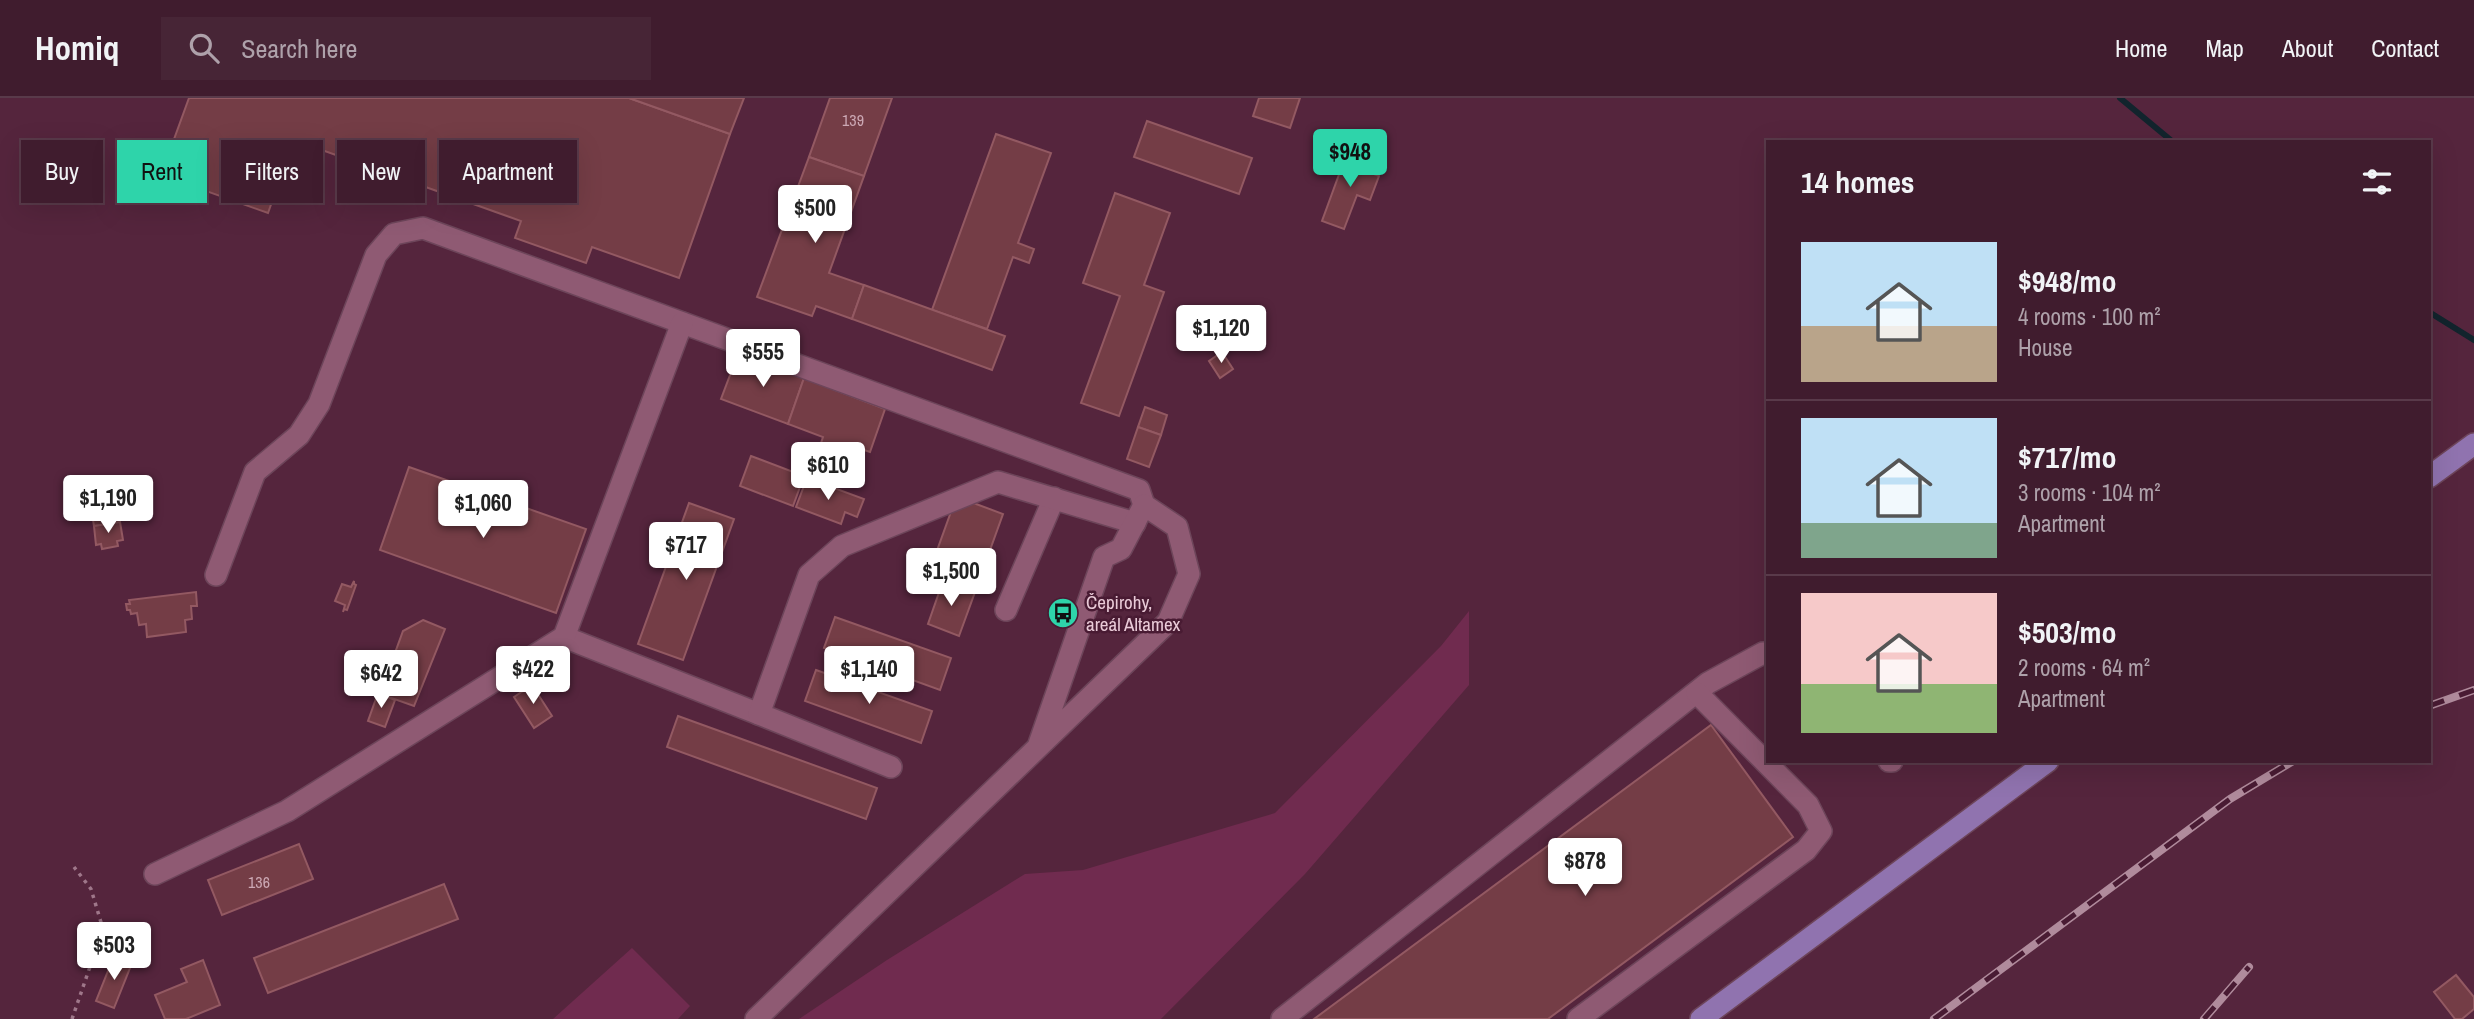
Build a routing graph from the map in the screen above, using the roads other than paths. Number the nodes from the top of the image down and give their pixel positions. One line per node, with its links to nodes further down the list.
1 (682, 323): 5 (lane); 6 (lane); 8 (lane)
2 (2474, 444): 3 (main road)
3 (2431, 476)
4 (1054, 498): 5 (lane); 7 (lane); 11 (lane)
5 (1140, 514): 12 (lane); 12 (lane)
6 (216, 575)
7 (1006, 610)
8 (564, 637): 11 (lane); 17 (lane)
9 (1766, 653): 10 (lane)
10 (1697, 693): 14 (lane); 19 (lane)
11 (759, 714): 16 (lane)
12 (1038, 747): 18 (lane)
13 (1766, 763): 20 (lane)
14 (1766, 763)
15 (2045, 763): 21 (main road)
16 (891, 767)
17 (155, 873)
18 (756, 1019)
19 (1282, 1019)
20 (1578, 1019)
21 (1701, 1019)

